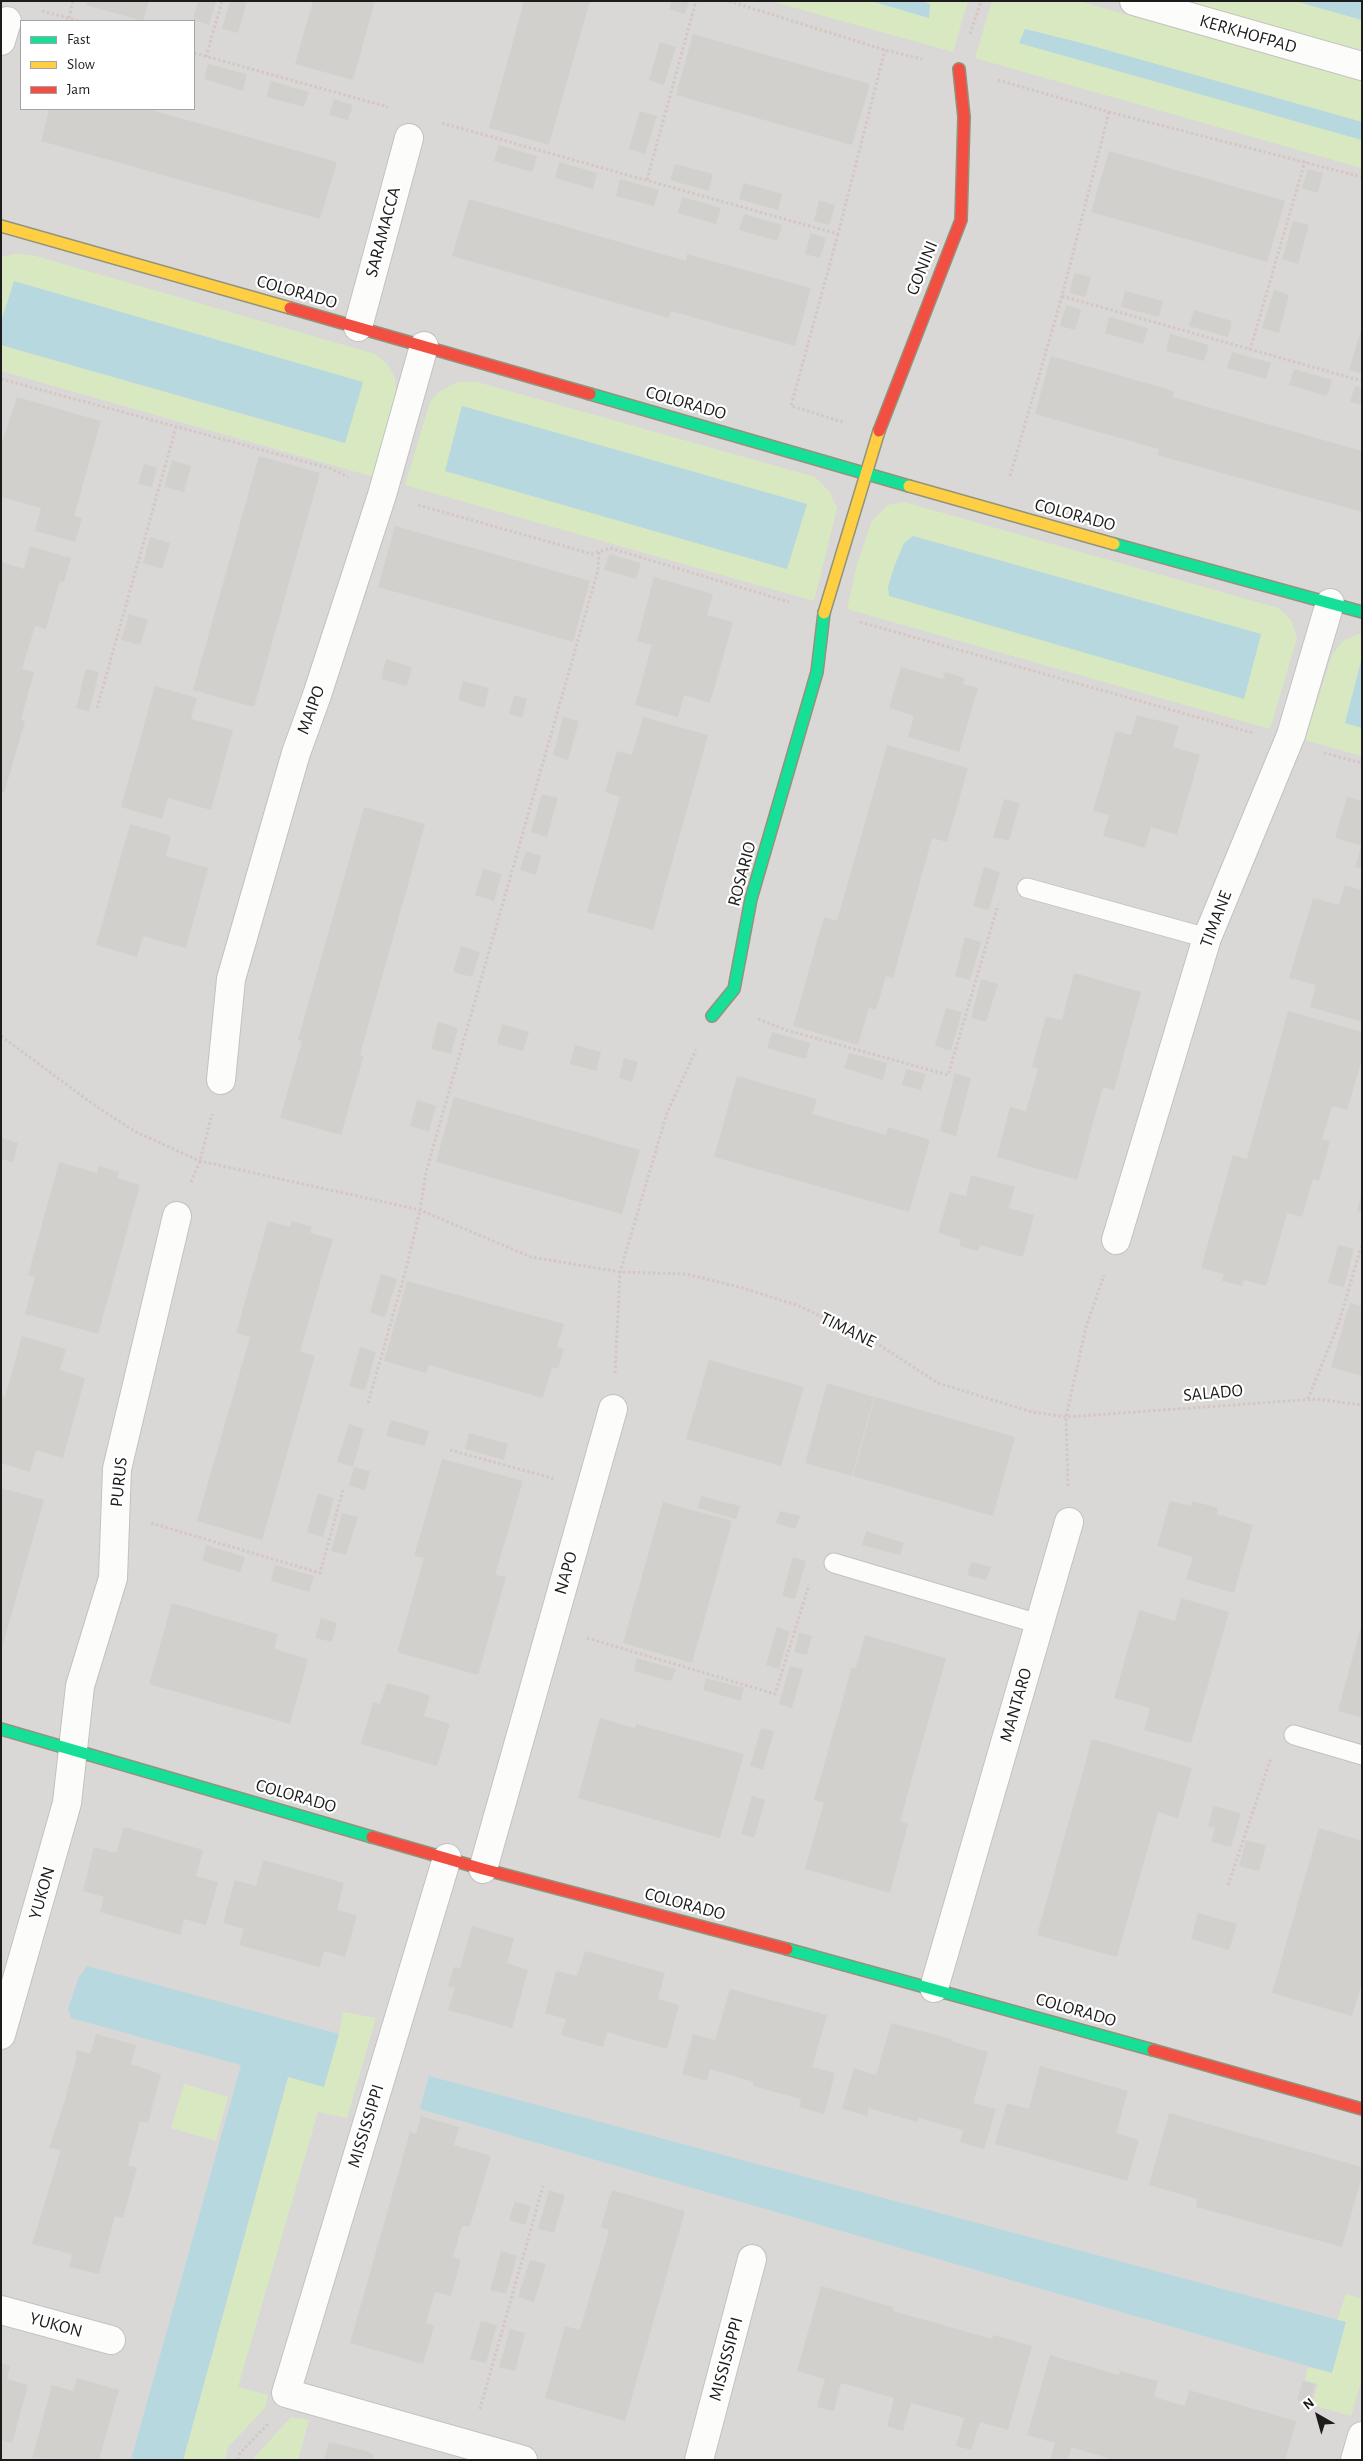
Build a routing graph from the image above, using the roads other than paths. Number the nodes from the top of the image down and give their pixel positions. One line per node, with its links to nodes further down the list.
1 (1134, 1): 2 (street, KERKHOFPAD)
2 (1362, 66)
3 (959, 69): 8 (street, GONINI)
4 (409, 138): 6 (street, SARAMACCA)
5 (1, 226): 6 (street, COLORADO)
6 (358, 327): 7 (street, COLORADO)
7 (424, 346): 8 (street, COLORADO); 14 (street, MAIPO)
8 (865, 472): 9 (street, COLORADO); 13 (street, ROSARIO)
9 (1330, 603): 10 (street, COLORADO); 12 (street, TIMANE)
10 (1362, 612)
11 (1027, 888): 12 (lane)
12 (1207, 938): 16 (street, TIMANE)
13 (712, 1016)
14 (221, 1080)
15 (177, 1216): 23 (street, PURUS)
16 (1116, 1240)
17 (613, 1409): 26 (street, NAPO)
18 (1069, 1522): 20 (street, MANTARO)
19 (834, 1562): 20 (lane)
20 (1039, 1624): 27 (street, MANTARO)
21 (1, 1728): 23 (street, COLORADO)
22 (1294, 1735): 24 (lane)
23 (74, 1749): 25 (street, COLORADO); 28 (street, YUKON)
24 (1362, 1755)
25 (446, 1858): 26 (street, COLORADO); 34 (street, MISSISSIPPI)
26 (482, 1869): 27 (street, COLORADO)
27 (934, 1988): 29 (street, COLORADO)
28 (1, 2035)
29 (1362, 2109)
30 (752, 2258): 35 (street, MISSISSIPPI)
31 (1, 2310): 32 (street, YUKON)
32 (110, 2340)
33 (1362, 2436): 36 (street)
34 (523, 2460)
35 (699, 2460)
36 (1355, 2460)

